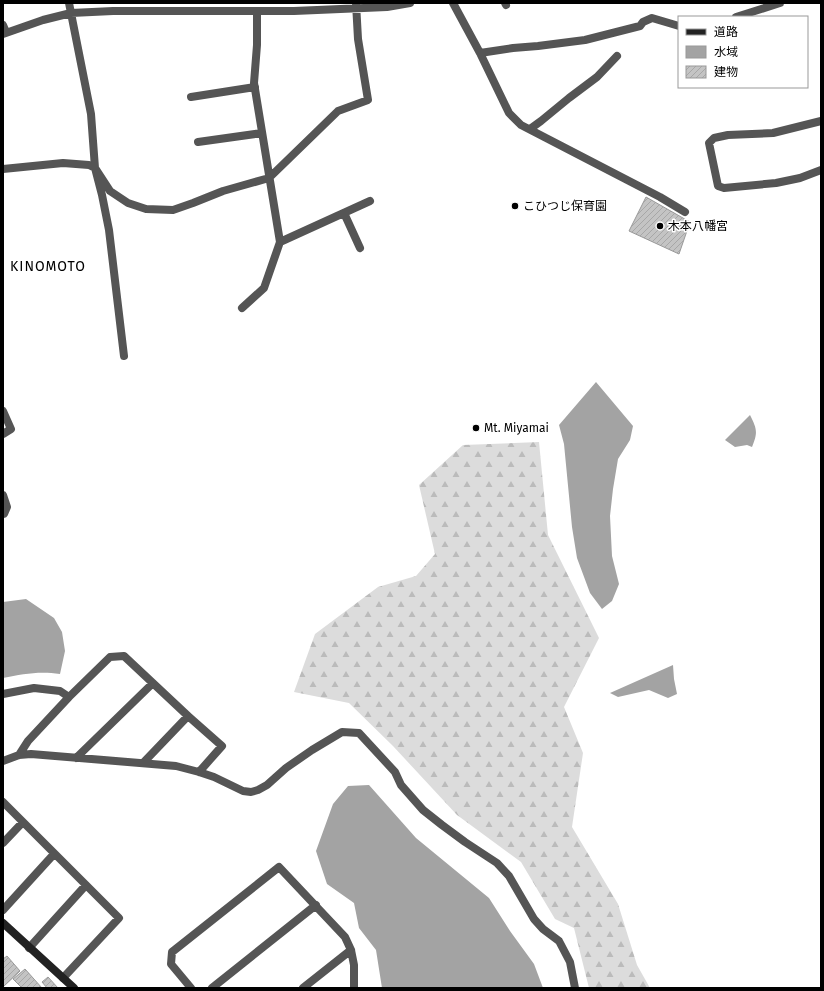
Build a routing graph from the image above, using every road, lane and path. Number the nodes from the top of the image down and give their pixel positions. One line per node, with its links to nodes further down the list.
1 (69, 3): 7 (street)
2 (410, 3): 5 (street)
3 (453, 3): 11 (street)
4 (780, 3): 8 (street)
5 (356, 6): 6 (street); 22 (street)
6 (257, 11): 7 (street); 13 (street)
7 (71, 13): 10 (street); 19 (street)
8 (739, 16)
9 (678, 26): 11 (street)
10 (4, 30)
11 (480, 53): 16 (street)
12 (617, 56): 16 (street)
13 (255, 87): 14 (street); 17 (street)
14 (191, 98)
15 (821, 122): 21 (street)
16 (530, 129): 24 (street)
17 (262, 132): 18 (street); 22 (street)
18 (198, 142)
19 (95, 168): 20 (street); 22 (street); 29 (street)
20 (3, 169)
21 (821, 170)
22 (269, 178): 26 (street)
23 (370, 201): 25 (street)
24 (685, 212)
25 (344, 213): 26 (street); 27 (street)
26 (280, 242): 28 (street)
27 (360, 248)
28 (242, 308)
29 (124, 356)
30 (3, 411): 31 (street)
31 (3, 434)
32 (3, 495): 33 (street)
33 (3, 514)
34 (153, 683): 36 (street); 37 (street); 39 (street)
35 (3, 694): 36 (street)
36 (70, 697): 38 (street)
37 (188, 716): 41 (street); 42 (street)
38 (19, 755): 39 (street); 40 (street)
39 (76, 758): 41 (street)
40 (3, 761)
41 (143, 763): 42 (street)
42 (199, 772): 59 (street)
43 (3, 802): 44 (street)
44 (22, 822): 45 (street); 46 (street)
45 (3, 843)
46 (54, 854): 47 (street); 49 (street)
47 (86, 885): 51 (street); 53 (street)
48 (316, 905): 52 (street); 55 (street); 56 (street)
49 (3, 910)
50 (3, 923): 51 (street)
51 (29, 948): 53 (street)
52 (351, 950): 57 (street); 58 (street)
53 (63, 978): 54 (street)
54 (74, 988)
55 (191, 988)
56 (212, 988)
57 (303, 988)
58 (354, 988)
59 (575, 988)

